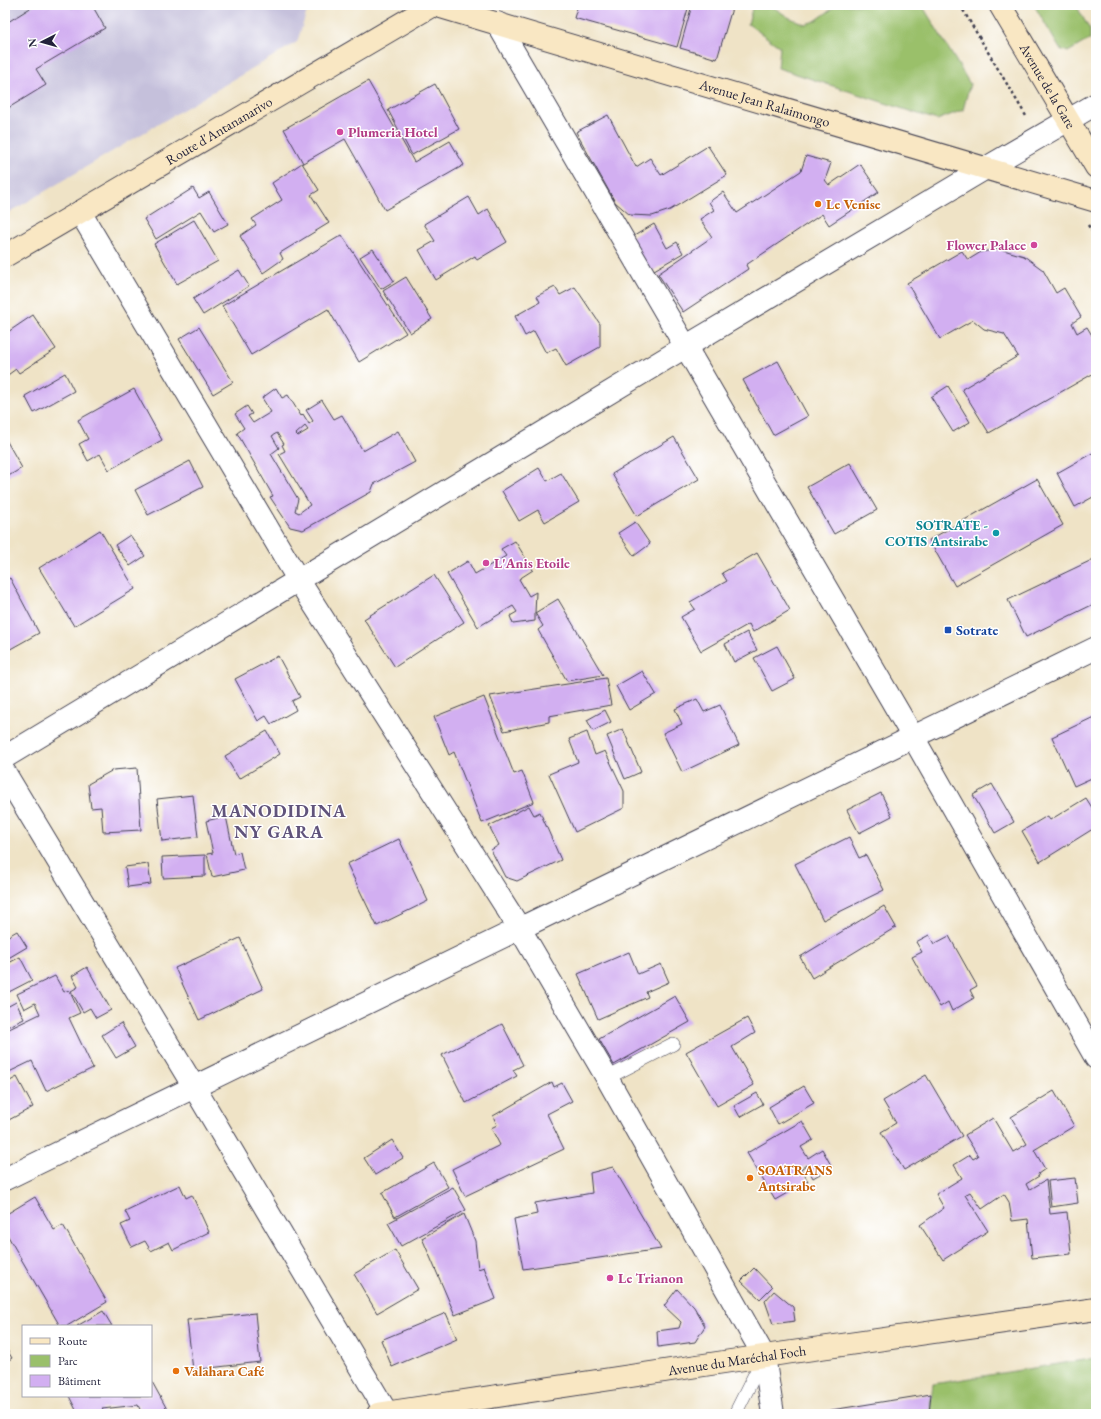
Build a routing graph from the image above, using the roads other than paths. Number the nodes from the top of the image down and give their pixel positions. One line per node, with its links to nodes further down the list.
1 (434, 5): 3 (main road, Avenue Jean Ralaimongo); 9 (main road, Route d'Antananarivo)
2 (1000, 5): 5 (main road, Avenue de la Gare)
3 (497, 23): 6 (main road, Avenue Jean Ralaimongo); 11 (street)
4 (1096, 104): 5 (street)
5 (1068, 120): 6 (street); 7 (main road, Avenue de la Gare)
6 (986, 168): 8 (main road, Avenue Jean Ralaimongo); 11 (street)
7 (1096, 168)
8 (1096, 201)
9 (80, 212): 10 (main road, Route d'Antananarivo); 12 (street)
10 (5, 256)
11 (685, 347): 12 (street); 14 (street)
12 (299, 581): 15 (street); 17 (street)
13 (1096, 648): 14 (street)
14 (913, 737): 17 (street); 19 (street)
15 (5, 757)
16 (5, 773): 21 (street)
17 (520, 929): 20 (street); 21 (street)
18 (674, 1044): 20 (lane)
19 (1096, 1058)
20 (607, 1078): 24 (street)
21 (194, 1087): 22 (street); 25 (street)
22 (5, 1179)
23 (1096, 1308): 24 (main road, Avenue du Maréchal Foch)
24 (764, 1356): 25 (main road, Avenue du Maréchal Foch); 26 (lane); 27 (street)
25 (382, 1413)
26 (735, 1414)
27 (773, 1414)

